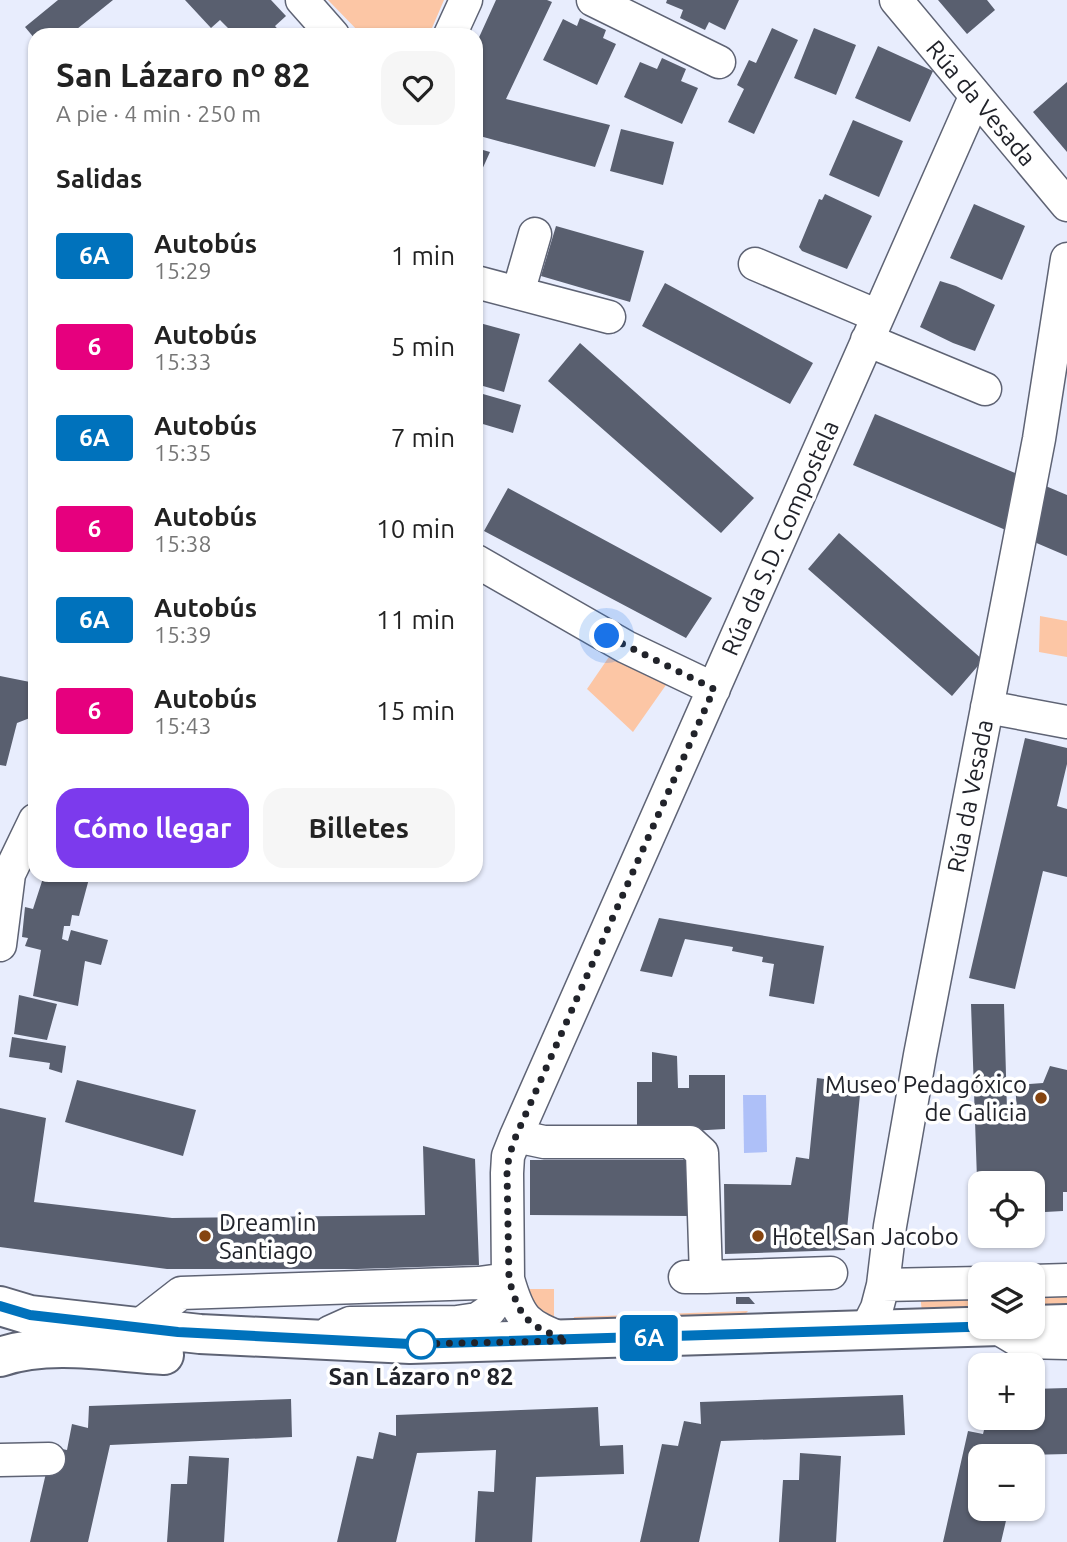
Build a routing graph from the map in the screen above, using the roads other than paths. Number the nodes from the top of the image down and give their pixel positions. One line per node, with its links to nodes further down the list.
1 (303, 0): 5 (street)
2 (466, 0): 6 (street)
3 (593, 0): 7 (street)
4 (896, 0): 8 (street, Rúa da Vesada)
5 (327, 28)
6 (453, 28)
7 (719, 61)
8 (975, 97): 9 (street, Rúa da Vesada); 10 (street, Rúa da S.D. Compostela)
9 (1011, 138): 10 (street); 11 (street, Rúa da Vesada)
10 (951, 154): 18 (street, Rúa da S.D. Compostela)
11 (1067, 205)
12 (535, 234): 16 (street)
13 (1067, 259): 22 (street, Rúa da Vesada)
14 (755, 264): 18 (street)
15 (483, 284): 16 (street)
16 (518, 293): 17 (street)
17 (608, 317)
18 (872, 328): 19 (street); 21 (street, Rúa da S.D. Compostela)
19 (985, 388)
20 (483, 565): 21 (street)
21 (714, 689): 26 (street, Rúa da S.D. Compostela)
22 (989, 695): 23 (street); 32 (street, Rúa da Vesada)
23 (1067, 722)
24 (28, 835): 25 (street)
25 (0, 945)
26 (516, 1136): 27 (street); 28 (street, Rúa da S.D. Compostela)
27 (831, 1273)
28 (509, 1279): 36 (street); 39 (street); 41 (street)
29 (1067, 1280): 30 (street)
30 (1045, 1281)
31 (968, 1283): 32 (street)
32 (883, 1285): 38 (street, Rúa da Vesada)
33 (0, 1306): 36 (main road)
34 (1067, 1324): 35 (main road)
35 (1045, 1325)
36 (136, 1328): 39 (main road)
37 (968, 1328): 38 (main road)
38 (866, 1330): 41 (main road)
39 (305, 1339): 43 (main road)
40 (1016, 1339): 42 (street)
41 (568, 1341): 43 (main road)
42 (1067, 1343)
43 (410, 1344): 44 (main road)
44 (0, 1357)
45 (49, 1459): 46 (street)
46 (0, 1460)

